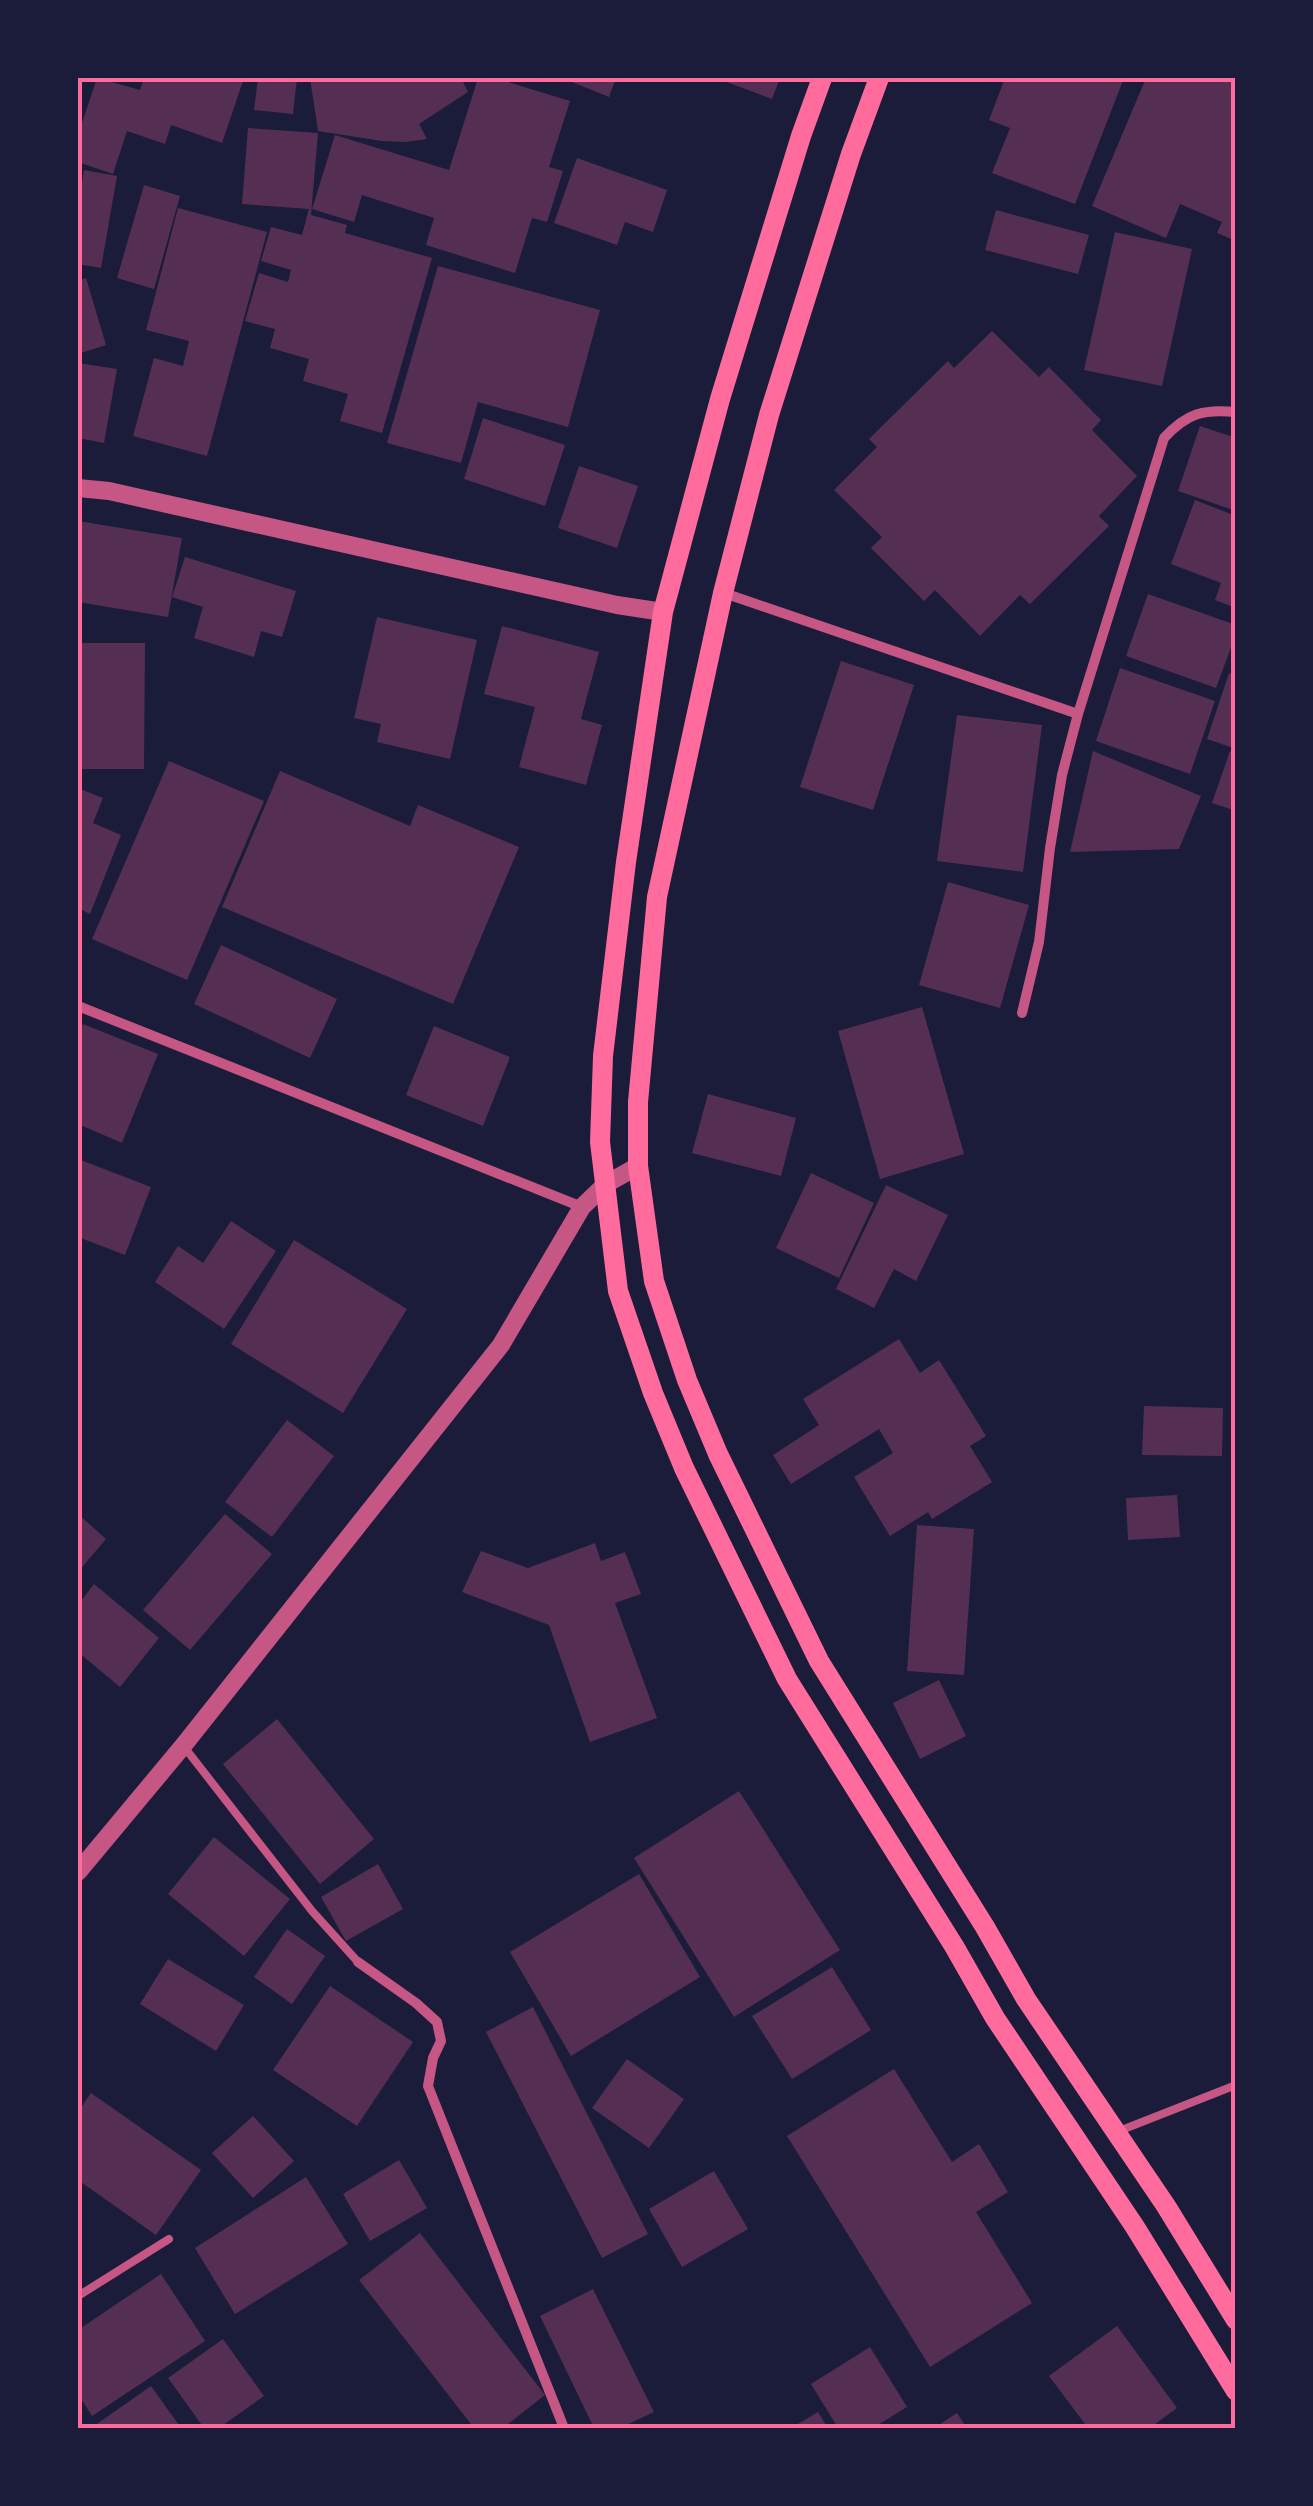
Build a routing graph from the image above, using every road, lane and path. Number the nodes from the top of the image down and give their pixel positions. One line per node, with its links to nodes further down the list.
1 (822, 78): 6 (main road)
2 (880, 78): 5 (main road)
3 (1236, 412): 7 (street)
4 (78, 488): 6 (street)
5 (723, 593): 7 (street); 10 (main road)
6 (663, 612): 11 (main road)
7 (1078, 714): 9 (street)
8 (78, 1006): 12 (street)
9 (1022, 1014)
10 (638, 1166): 11 (street); 17 (main road)
11 (606, 1184): 12 (street); 21 (main road)
12 (582, 1207): 13 (street)
13 (184, 1746): 14 (street); 15 (lane)
14 (78, 1872)
15 (358, 1962): 22 (street)
16 (1236, 2085): 17 (lane)
17 (1115, 2132): 20 (main road)
18 (169, 2239): 19 (lane)
19 (78, 2296)
20 (1236, 2320)
21 (1236, 2391)
22 (564, 2428)

